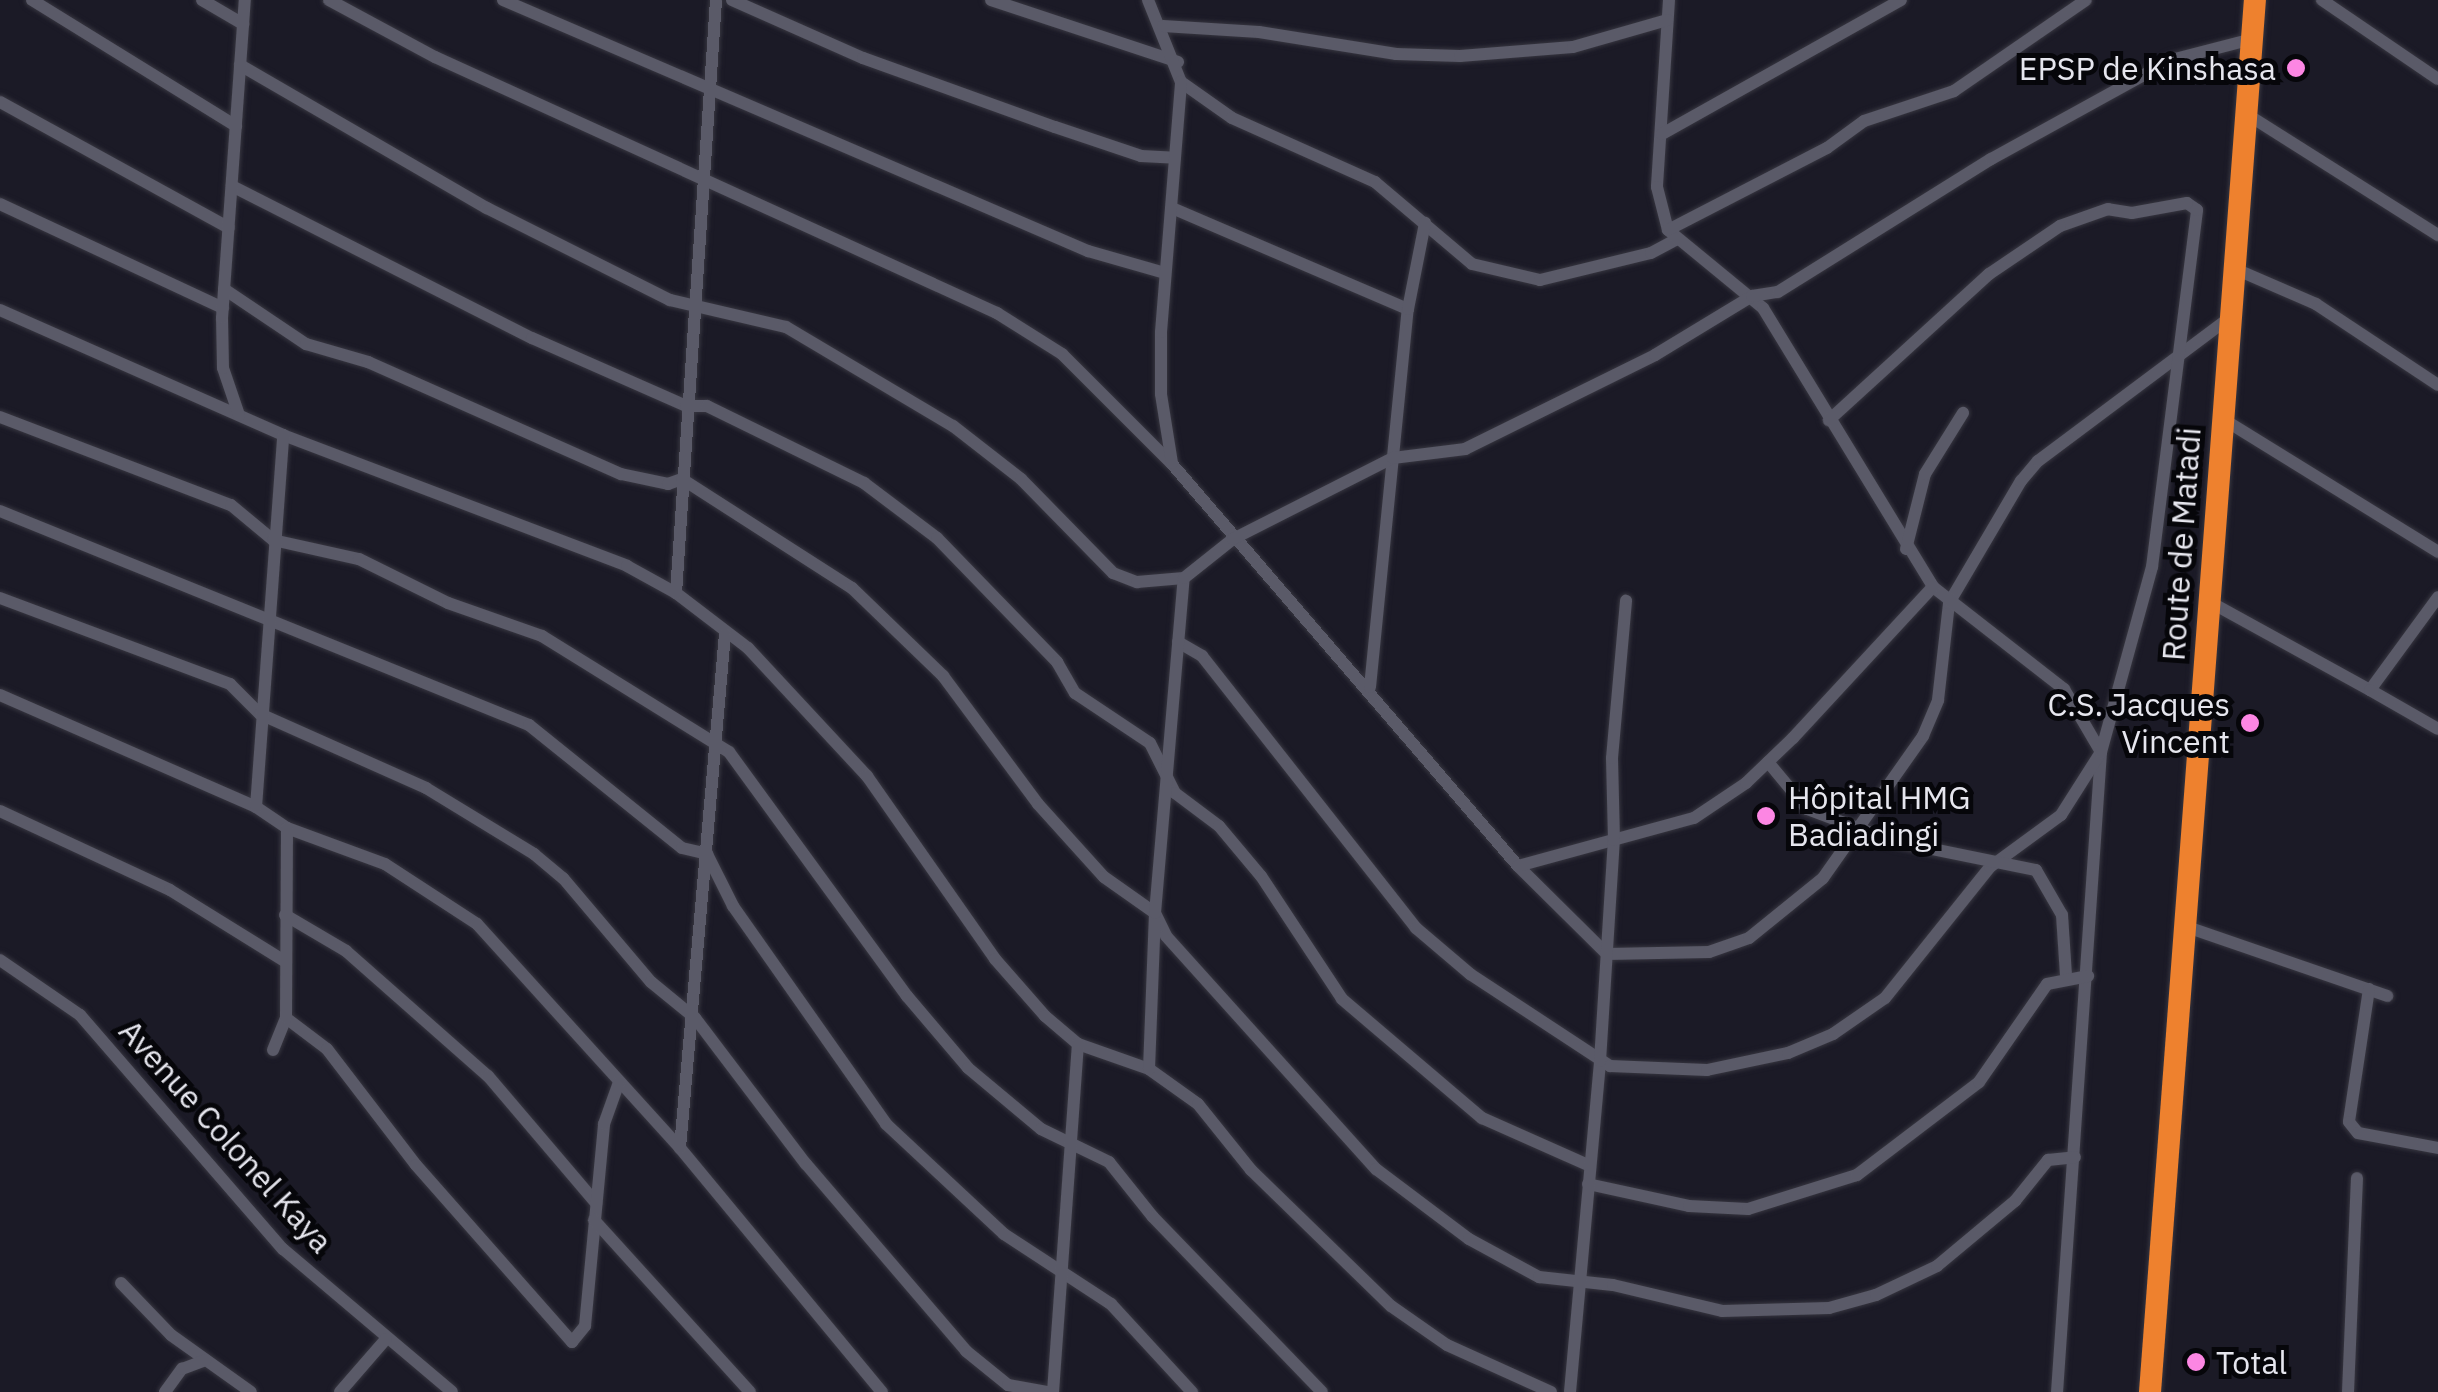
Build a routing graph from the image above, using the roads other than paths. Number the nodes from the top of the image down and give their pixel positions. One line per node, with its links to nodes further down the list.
1 (32, 0): 26 (street)
2 (202, 0): 16 (street)
3 (245, 0): 16 (street)
4 (328, 0): 29 (street)
5 (502, 0): 23 (street)
6 (716, 0): 23 (street)
7 (732, 0): 28 (street)
8 (991, 0): 19 (street)
9 (1148, 0): 17 (street)
10 (1669, 0): 15 (street)
11 (1901, 0): 27 (street)
12 (2086, 0): 35 (street)
13 (2255, 0): 18 (highway, Route de Matadi)
14 (2322, 0): 21 (street)
15 (1667, 20): 17 (street); 27 (street)
16 (243, 24): 20 (street)
17 (1163, 26): 19 (street)
18 (2252, 39): 25 (highway, Route de Matadi); 40 (street)
19 (1178, 62): 22 (street)
20 (240, 65): 26 (street); 41 (street)
21 (2438, 79)
22 (1182, 82): 28 (street); 33 (street)
23 (714, 88): 29 (street); 38 (street)
24 (0, 102): 34 (street)
25 (2248, 115): 36 (street); 37 (highway, Route de Matadi)
26 (236, 126): 30 (street)
27 (1662, 134): 35 (street)
28 (1175, 158): 32 (street)
29 (705, 182): 41 (street); 56 (street)
30 (232, 186): 34 (street); 48 (street)
31 (0, 204): 42 (street)
32 (1172, 208): 38 (street); 43 (street)
33 (1424, 223): 35 (street); 43 (street)
34 (228, 228): 39 (street)
35 (1672, 235): 40 (street)
36 (2438, 235)
37 (2235, 269): 45 (highway, Route de Matadi); 47 (street)
38 (1165, 274): 56 (street)
39 (224, 290): 42 (street); 57 (street)
40 (1752, 296): 53 (street); 55 (street)
41 (694, 306): 48 (street); 63 (street)
42 (223, 308): 50 (street)
43 (1408, 309): 55 (street)
44 (0, 310): 50 (street)
45 (2231, 316): 46 (street); 52 (highway, Route de Matadi)
46 (2180, 360): 53 (street); 70 (street); 80 (street)
47 (2438, 385)
48 (686, 406): 57 (street); 82 (street)
49 (1963, 412): 61 (street)
50 (239, 415): 54 (street)
51 (0, 417): 60 (street)
52 (2223, 419): 62 (street); 69 (highway, Route de Matadi)
53 (1829, 420): 61 (street)
54 (283, 434): 60 (street); 65 (street)
55 (1392, 458): 59 (street); 74 (street)
56 (1172, 464): 59 (street)
57 (682, 479): 65 (street); 91 (street)
58 (0, 512): 71 (street)
59 (1233, 538): 63 (street); 74 (street)
60 (273, 540): 71 (street); 79 (street)
61 (1906, 548): 64 (street)
62 (2438, 552)
63 (1184, 578): 73 (street)
64 (1932, 586): 70 (street); 81 (street)
65 (676, 594): 72 (street)
66 (2438, 597): 75 (street)
67 (0, 598): 77 (street)
68 (1626, 601): 87 (street)
69 (2210, 602): 75 (street); 93 (highway, Route de Matadi)
70 (1949, 603): 80 (street); 85 (street)
71 (266, 614): 77 (street); 88 (street)
72 (725, 634): 79 (street); 103 (street)
73 (1178, 642): 82 (street); 105 (street)
74 (1370, 687): 90 (street)
75 (2370, 690): 78 (street)
76 (0, 695): 83 (street)
77 (260, 714): 83 (street); 102 (street)
78 (2438, 729)
79 (716, 749): 88 (street); 108 (street)
80 (2101, 752): 89 (street); 98 (street)
81 (1768, 762): 85 (street); 87 (street)
82 (1168, 769): 91 (street); 112 (street)
83 (256, 807): 86 (street)
84 (0, 811): 96 (street)
85 (1858, 825): 89 (street); 94 (street)
86 (287, 828): 92 (street); 107 (street)
87 (1614, 840): 90 (street); 94 (street)
88 (707, 854): 102 (street); 117 (street)
89 (1999, 858): 97 (street); 105 (street)
90 (1518, 866): 94 (street)
91 (1155, 913): 106 (street); 119 (street)
92 (285, 915): 96 (street); 115 (street)
93 (2184, 926): 99 (street); 134 (highway, Route de Matadi)
94 (1607, 954): 105 (street)
95 (0, 960): 120 (street, Avenue Colonel Kaya)
96 (283, 960): 101 (street)
97 (2066, 976): 98 (street); 114 (street)
98 (2088, 976): 111 (street)
99 (2369, 989): 100 (street); 110 (street)
100 (2387, 996)
101 (286, 1018): 104 (street); 116 (street)
102 (695, 1018): 109 (street); 128 (street)
103 (1078, 1044): 106 (street); 108 (street)
104 (273, 1050)
105 (1600, 1061): 112 (street)
106 (1150, 1069): 131 (street)
107 (618, 1082): 109 (street); 115 (street)
108 (1071, 1143): 117 (street); 130 (street)
109 (680, 1148): 127 (street)
110 (2438, 1148)
111 (2075, 1157): 119 (street); 133 (street)
112 (1588, 1164): 114 (street)
113 (2358, 1178): 135 (street)
114 (1588, 1184): 119 (street)
115 (596, 1203): 116 (street)
116 (594, 1220): 126 (street)
117 (1063, 1270): 128 (street); 129 (street)
118 (121, 1282): 121 (street)
119 (1580, 1284): 132 (street)
120 (386, 1339): 124 (street); 125 (street, Avenue Colonel Kaya)
121 (204, 1360): 122 (street); 123 (street)
122 (165, 1392)
123 (251, 1392)
124 (340, 1392)
125 (452, 1392)
126 (750, 1392)
127 (882, 1392)
128 (1051, 1392)
129 (1192, 1392)
130 (1322, 1392)
131 (1550, 1392)
132 (1570, 1392)
133 (2057, 1392)
134 (2150, 1392)
135 (2348, 1392)

